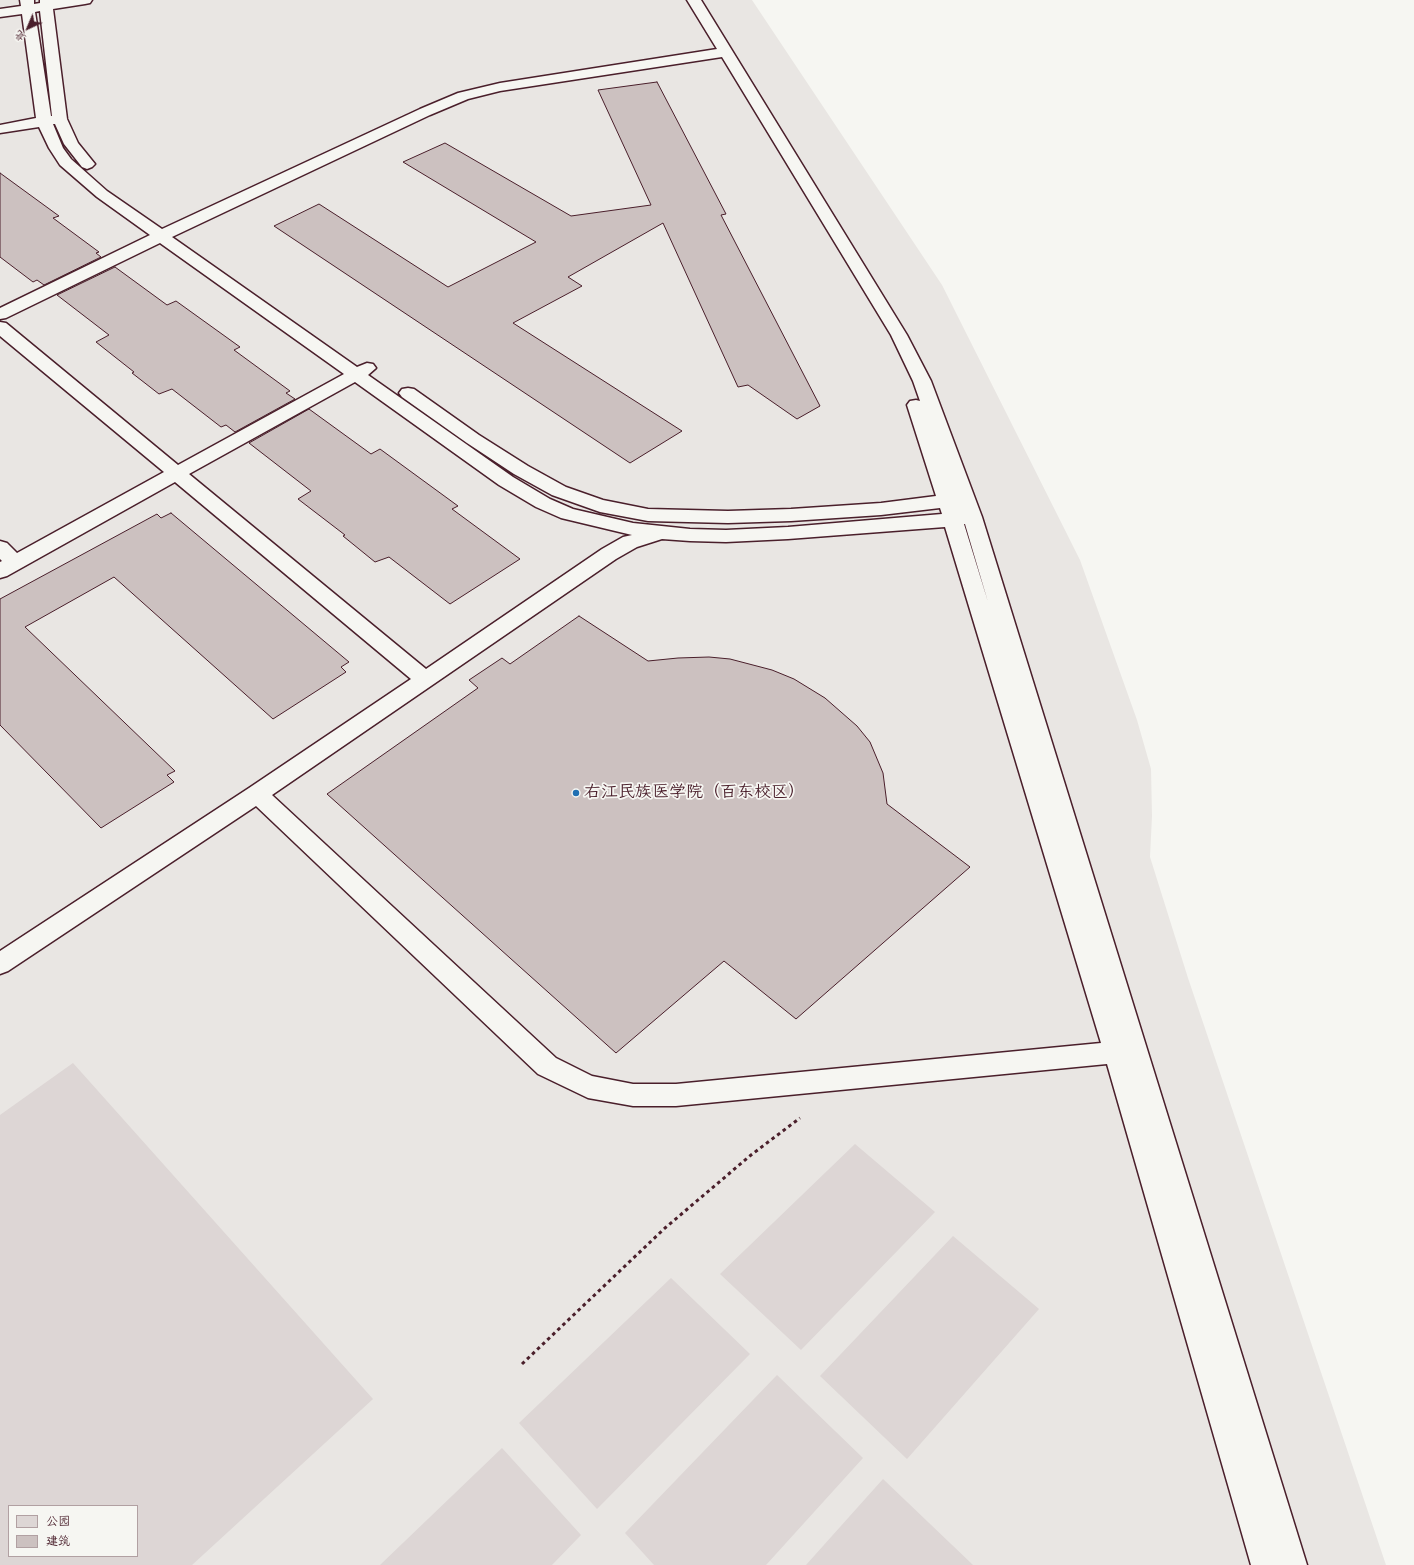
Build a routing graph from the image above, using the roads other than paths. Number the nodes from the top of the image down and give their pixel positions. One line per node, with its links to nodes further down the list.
1 (85, 0): 4 (lane)
2 (681, 0): 8 (lane)
3 (694, 0): 8 (lane)
4 (47, 2): 5 (lane); 9 (lane)
5 (27, 4): 6 (lane); 7 (lane); 9 (lane)
6 (0, 7)
7 (0, 14)
8 (720, 53): 11 (lane); 16 (lane)
9 (52, 120): 10 (lane); 11 (lane)
10 (0, 130)
11 (169, 232): 12 (lane); 14 (lane)
12 (0, 314)
13 (0, 327): 15 (lane)
14 (362, 371): 15 (lane); 16 (lane); 17 (lane)
15 (177, 473): 19 (lane); 20 (lane)
16 (959, 509): 17 (lane); 23 (lane)
17 (663, 533): 20 (lane)
18 (0, 548): 19 (lane)
19 (8, 567)
20 (426, 680): 21 (lane)
21 (257, 794): 22 (lane); 23 (lane)
22 (0, 964)
23 (1125, 1051): 24 (lane); 25 (lane)
24 (1266, 1565)
25 (1292, 1565)

